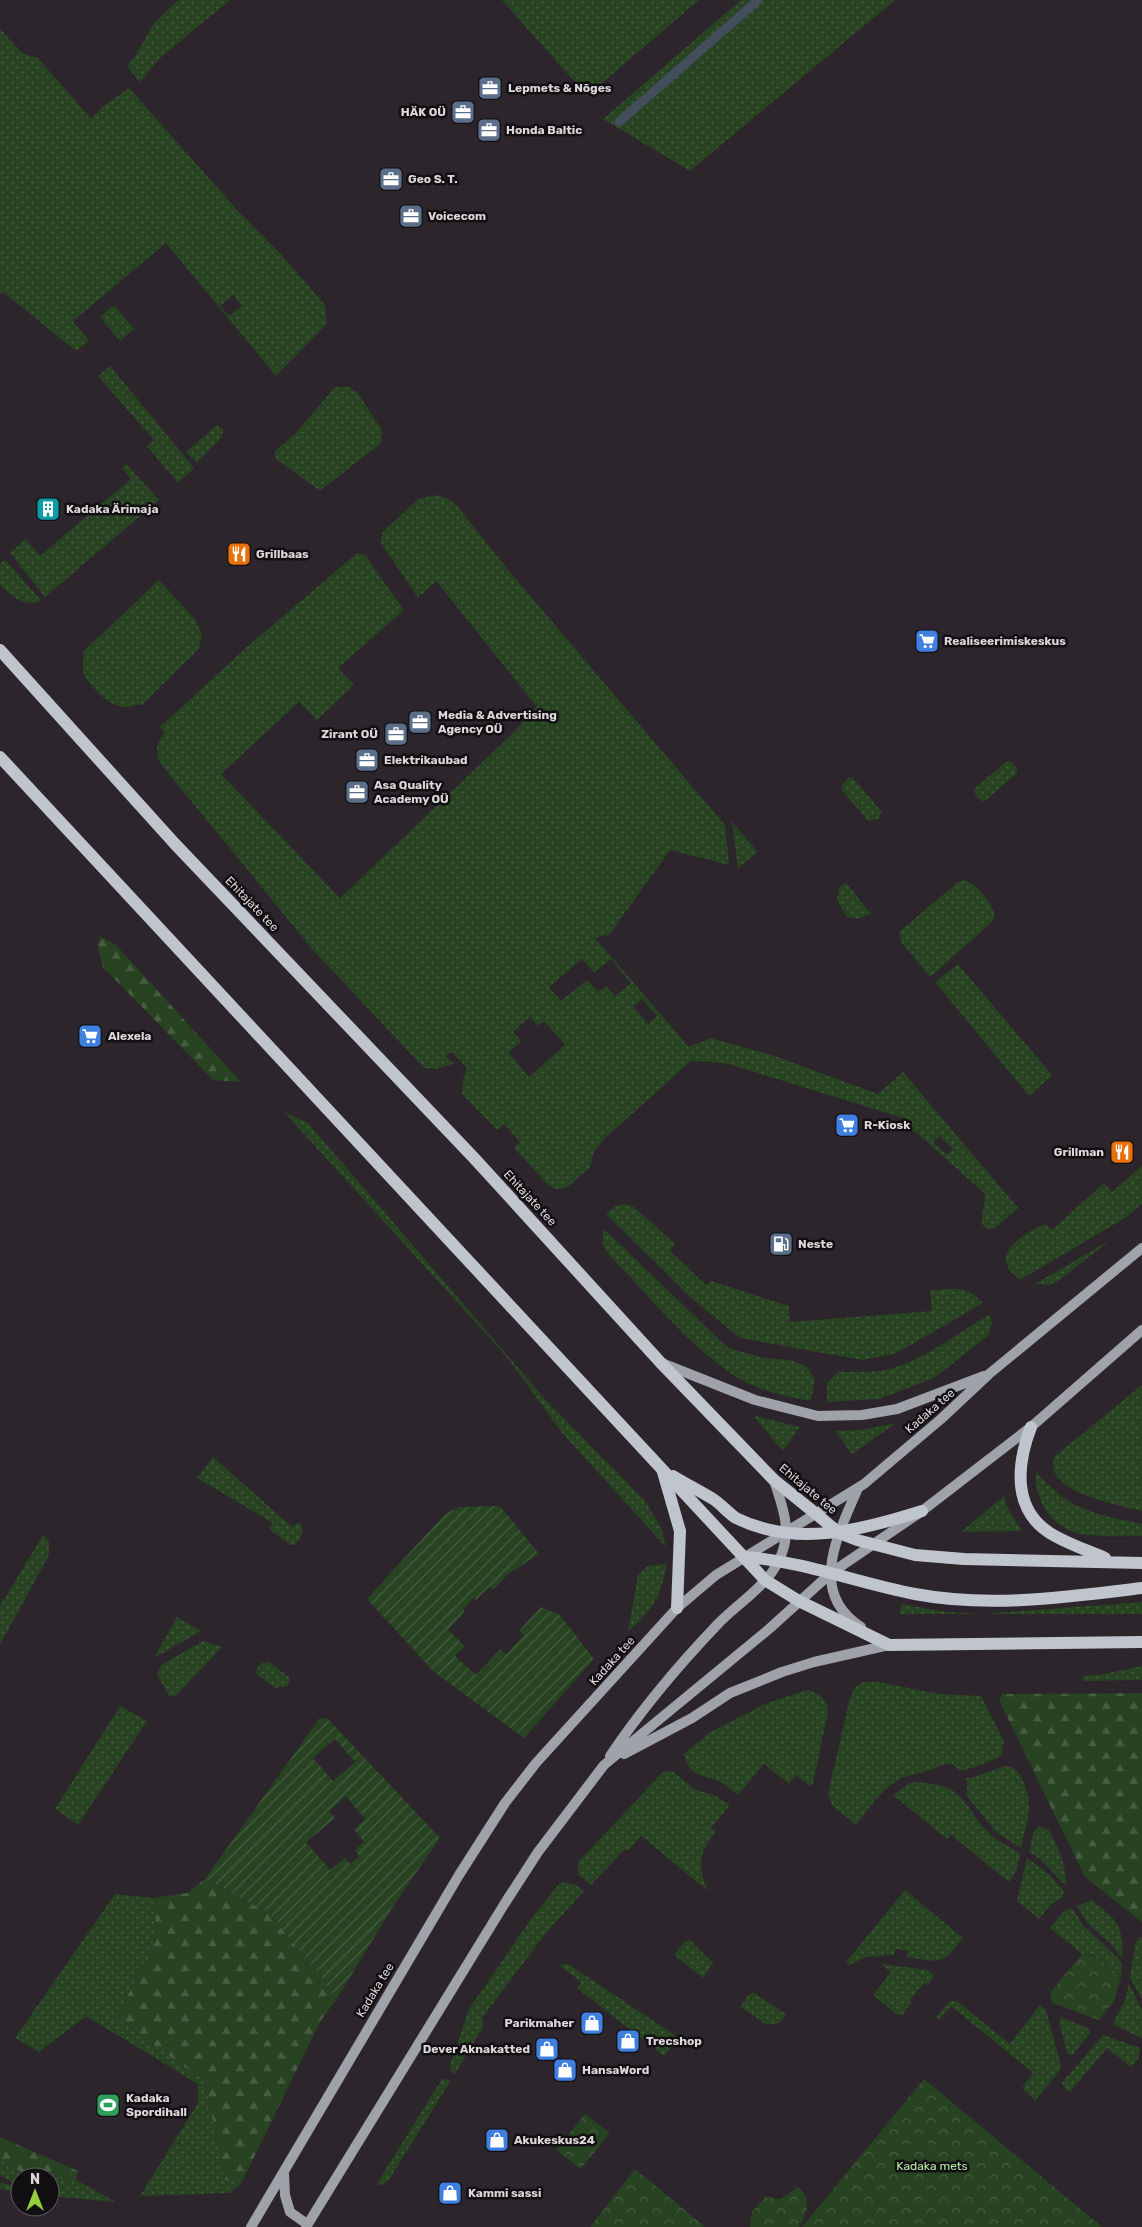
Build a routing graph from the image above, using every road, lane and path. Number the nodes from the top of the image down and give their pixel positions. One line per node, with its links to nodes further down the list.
1 (0, 650): 5 (main road, Ehitajate tee)
2 (0, 758): 8 (main road)
3 (1142, 1248): 6 (main road, Kadaka tee)
4 (1142, 1330): 7 (main road)
5 (661, 1363): 6 (main road); 9 (main road, Ehitajate tee)
6 (989, 1374): 10 (main road, Kadaka tee)
7 (1031, 1427): 11 (main road); 18 (main road)
8 (662, 1470): 13 (main road); 16 (main road); 24 (main road)
9 (774, 1480): 12 (main road, Ehitajate tee); 13 (main road)
10 (858, 1488): 12 (main road, Kadaka tee); 14 (main road)
11 (922, 1511): 14 (main road); 15 (main road)
12 (815, 1513): 13 (main road, Kadaka tee); 14 (main road, Ehitajate tee)
13 (787, 1533): 14 (main road); 16 (main road, Kadaka tee); 17 (main road)
14 (840, 1533): 15 (main road, Ehitajate tee); 20 (main road)
15 (871, 1545): 18 (main road, Ehitajate tee); 20 (main road)
16 (744, 1557): 17 (main road); 21 (main road); 24 (main road, Kadaka tee)
17 (779, 1561): 20 (main road); 21 (main road)
18 (1112, 1562): 19 (main road, Ehitajate tee)
19 (1142, 1563)
20 (831, 1573): 22 (main road); 23 (main road); 26 (main road)
21 (765, 1580): 23 (main road); 27 (main road)
22 (1142, 1588)
23 (799, 1601): 26 (main road); 27 (main road)
24 (677, 1608): 28 (main road, Kadaka tee)
25 (1142, 1642): 26 (main road)
26 (889, 1645): 27 (main road)
27 (604, 1765): 29 (main road)
28 (284, 2172): 29 (main road); 30 (main road, Kadaka tee)
29 (307, 2226)
30 (251, 2227)

